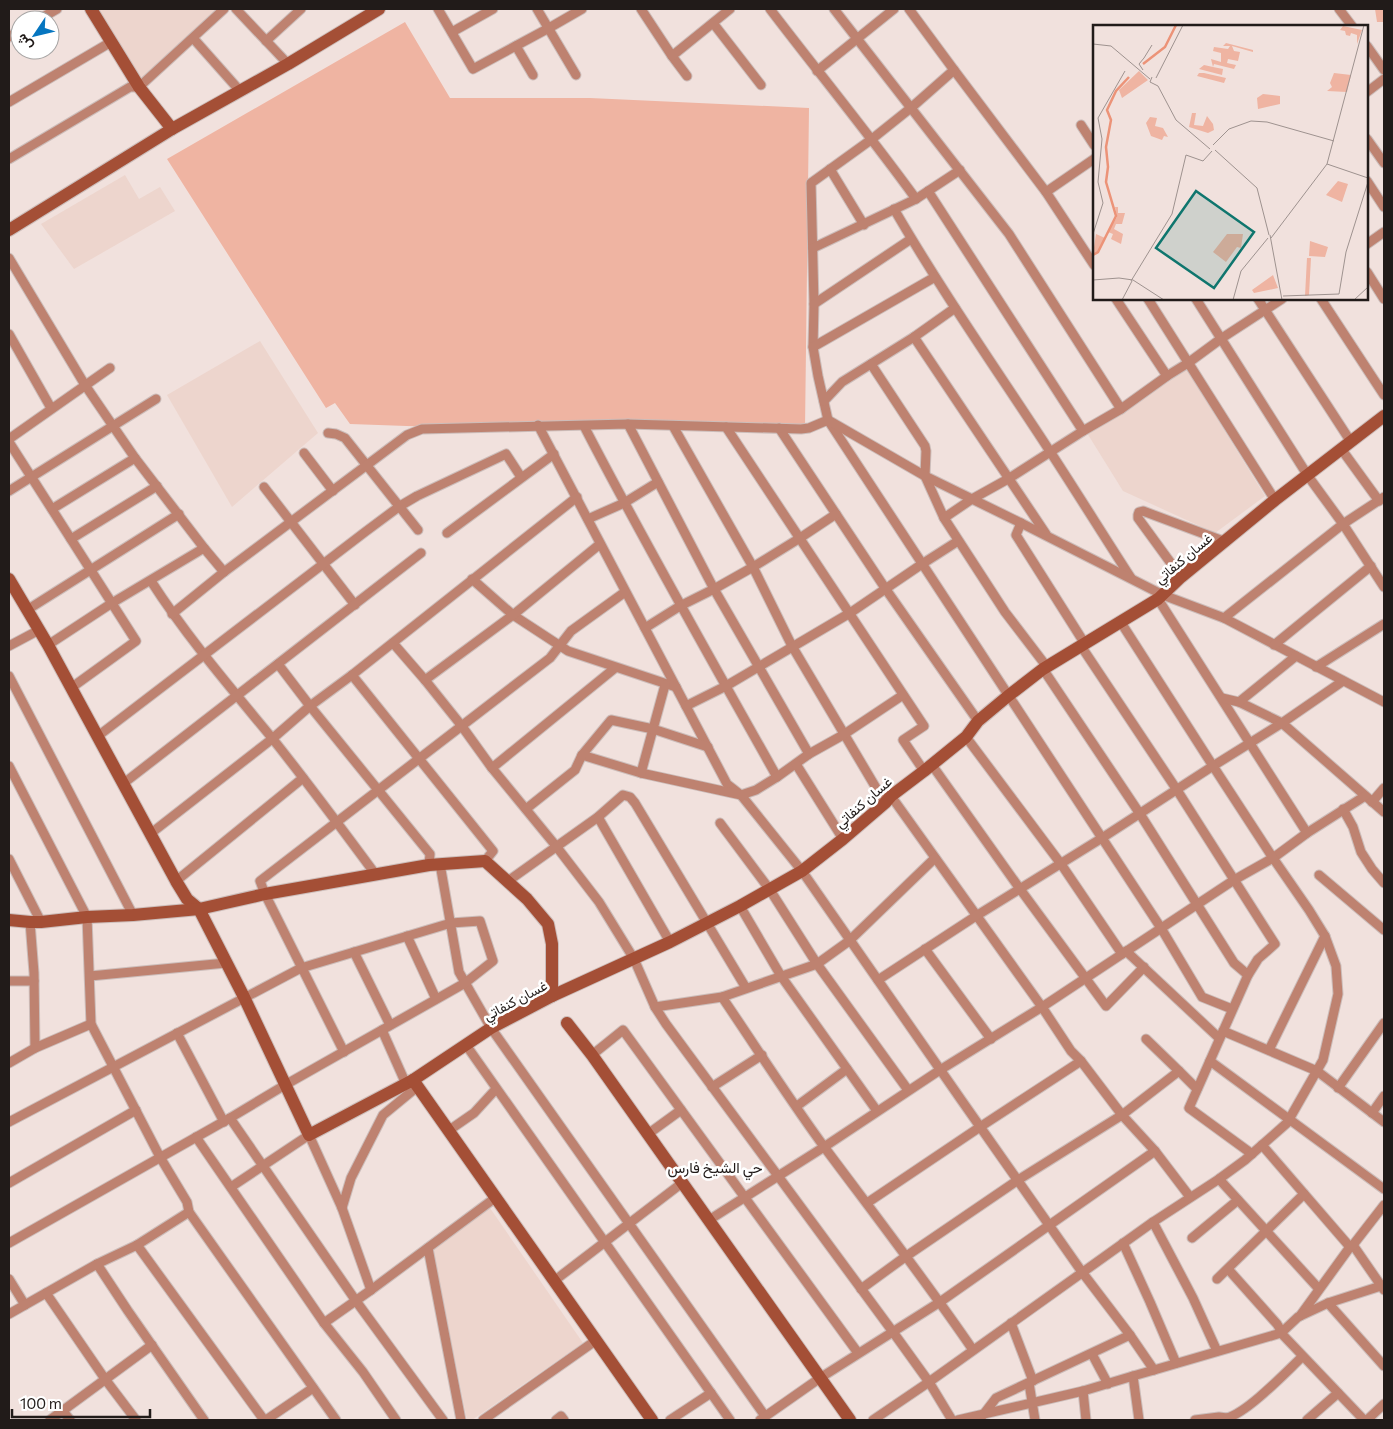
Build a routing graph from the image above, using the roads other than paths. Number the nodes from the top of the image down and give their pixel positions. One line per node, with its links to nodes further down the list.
1 (91, 9): 24 (street)
2 (224, 9): 21 (street)
3 (236, 9): 23 (street)
4 (301, 9): 23 (street)
5 (379, 9): 28 (street)
6 (438, 9): 20 (street)
7 (493, 9): 20 (street)
8 (537, 9): 19 (street)
9 (582, 9): 19 (street)
10 (641, 9): 27 (street)
11 (730, 9): 17 (street)
12 (770, 9): 31 (street)
13 (834, 9): 22 (street)
14 (894, 9): 22 (street)
15 (909, 9): 29 (street)
16 (1339, 9): 18 (street)
17 (713, 23): 27 (street); 36 (street)
18 (1351, 25)
19 (549, 28): 25 (street); 33 (street)
20 (452, 32): 25 (street)
21 (193, 38): 37 (street); 38 (street)
22 (857, 39): 31 (street); 41 (street)
23 (266, 41): 28 (street)
24 (112, 42): 37 (street); 40 (street)
25 (516, 46): 32 (street)
26 (1368, 47): 30 (street)
27 (672, 56): 34 (street)
28 (288, 64): 38 (street)
29 (954, 70): 41 (street); 54 (street)
30 (1384, 70)
31 (817, 71): 44 (street)
32 (533, 75)
33 (576, 75)
34 (687, 76)
35 (1384, 80): 39 (street)
36 (761, 85)
37 (139, 87): 43 (street); 47 (street)
38 (240, 91): 43 (street)
39 (1368, 91)
40 (9, 102)
41 (912, 108): 44 (street); 51 (street)
42 (1081, 125): 46 (street)
43 (172, 129): 59 (street)
44 (872, 139): 50 (street); 55 (street)
45 (1368, 140): 49 (street)
46 (1093, 143)
47 (9, 159)
48 (1093, 160): 54 (street)
49 (1384, 163)
50 (830, 169): 58 (street); 63 (street)
51 (960, 170): 53 (street); 91 (street)
52 (1368, 183): 56 (street)
53 (928, 191): 55 (street); 101 (street)
54 (1046, 192): 65 (street)
55 (916, 199): 57 (street)
56 (1384, 207)
57 (894, 209): 58 (street); 61 (street)
58 (864, 225): 63 (street)
59 (9, 228)
60 (1384, 232): 62 (street)
61 (911, 239): 67 (street); 75 (street)
62 (1368, 243)
63 (813, 248): 75 (street)
64 (9, 258): 86 (street)
65 (1093, 263)
66 (1368, 274): 68 (street)
67 (935, 277): 76 (street); 81 (street)
68 (1384, 299)
69 (1117, 300): 85 (street)
70 (1149, 300): 82 (street)
71 (1197, 300): 80 (street)
72 (1259, 300): 77 (street)
73 (1280, 300): 77 (street)
74 (1322, 300): 87 (street)
75 (814, 304): 81 (street)
76 (955, 308): 79 (street); 105 (street)
77 (1265, 310): 80 (street); 104 (street)
78 (9, 334): 90 (street)
79 (914, 337): 83 (street); 114 (street)
80 (1222, 338): 82 (street); 111 (street)
81 (813, 347): 89 (street)
82 (1188, 363): 85 (street); 123 (street)
83 (871, 364): 89 (street); 110 (street)
84 (110, 368): 86 (street)
85 (1167, 376): 91 (street)
86 (85, 385): 90 (street); 96 (street)
87 (1384, 395)
88 (156, 399): 96 (street)
89 (824, 401): 92 (street)
90 (51, 408): 103 (street)
91 (1121, 409): 101 (street)
92 (828, 420): 100 (street); 110 (street); 144 (street)
93 (1383, 420): 104 (street, غسان كنفاتي)
94 (628, 424): 97 (street); 98 (street); 115 (street)
95 (538, 425): 97 (street); 107 (street); 109 (street)
96 (113, 426): 108 (street); 112 (street)
97 (584, 426): 124 (street)
98 (673, 426): 99 (street); 147 (street)
99 (726, 427): 100 (street); 137 (street)
100 (779, 428): 128 (street)
101 (1083, 431): 105 (street)
102 (328, 433): 109 (street)
103 (9, 440): 112 (street)
104 (1346, 446): 111 (street, غسان كنفاتي); 121 (street)
105 (1051, 452): 114 (street); 151 (street)
106 (304, 453): 119 (street)
107 (554, 454): 113 (street); 120 (street)
108 (135, 458): 116 (street); 126 (street)
109 (367, 465): 119 (street); 125 (street)
110 (925, 476): 122 (street); 129 (street)
111 (1308, 476): 123 (street, غسان كنفاتي); 133 (street)
112 (31, 477): 118 (street); 126 (street)
113 (521, 477): 125 (street); 135 (street)
114 (1008, 479): 122 (street); 136 (street)
115 (658, 482): 124 (street); 157 (street)
116 (157, 486): 127 (street); 138 (street)
117 (264, 487): 131 (street)
118 (9, 491)
119 (333, 491): 131 (street)
120 (577, 497): 130 (street); 153 (street)
121 (1382, 499): 133 (street)
122 (972, 500): 129 (street); 132 (street)
123 (1275, 500): 140 (street, غسان كنفاتي)
124 (624, 503): 130 (street); 162 (street)
125 (400, 506): 134 (street); 145 (street)
126 (52, 509): 138 (street)
127 (179, 514): 142 (street); 148 (street)
128 (836, 514): 137 (street); 156 (street)
129 (944, 518): 139 (street)
130 (588, 519): 141 (street)
131 (290, 522): 145 (street); 149 (street)
132 (1021, 522): 136 (street); 174 (street)
133 (1343, 524): 146 (street); 167 (street)
134 (418, 530)
135 (446, 533)
136 (1047, 536): 151 (street)
137 (800, 538): 147 (street); 164 (street)
138 (71, 539): 148 (street)
139 (958, 541): 144 (street); 185 (street)
140 (1226, 542): 150 (street, غسان كنفاتي); 150 (street)
141 (600, 544): 158 (street); 166 (street)
142 (204, 548): 149 (street); 154 (street)
143 (420, 553): 161 (street)
144 (922, 564): 156 (street); 196 (street)
145 (323, 565): 161 (street); 179 (street)
146 (1370, 566): 155 (street); 175 (street)
147 (752, 567): 157 (street); 178 (street)
148 (90, 569): 160 (street); 163 (street)
149 (224, 572): 165 (street)
150 (1181, 577): 159 (street, غسان كنفاتي)
151 (1131, 578): 159 (street)
152 (9, 579): 163 (street)
153 (472, 579): 166 (street); 172 (street)
154 (151, 581): 160 (street); 165 (street)
155 (1384, 587)
156 (886, 588): 164 (street); 202 (street)
157 (714, 589): 162 (street); 182 (street)
158 (626, 592): 170 (street); 177 (street)
159 (1160, 597): 167 (street); 168 (street, غسان كنفاتي); 197 (street)
160 (112, 603): 173 (street); 193 (street)
161 (355, 605): 181 (street)
162 (680, 606): 170 (street); 191 (street)
163 (27, 610): 171 (street)
164 (850, 613): 178 (street); 194 (street)
165 (172, 614): 179 (street)
166 (513, 615): 177 (street); 188 (street)
167 (1224, 618): 175 (street)
168 (1120, 621): 174 (street, غسان كنفاتي); 217 (street)
169 (1384, 624): 183 (street)
170 (645, 628): 192 (street)
171 (39, 630): 173 (street); 176 (street)
172 (392, 643): 186 (street); 188 (street)
173 (48, 645): 193 (street)
174 (1083, 645): 185 (street, غسان كنفاتي); 226 (street)
175 (1274, 645): 180 (street)
176 (9, 646)
177 (560, 646): 184 (street); 204 (street)
178 (792, 646): 182 (street); 206 (street)
179 (204, 655): 195 (street); 207 (street)
180 (1296, 656): 183 (street); 198 (street)
181 (278, 664): 195 (street); 200 (street)
182 (759, 666): 191 (street); 212 (street)
183 (1316, 667): 189 (street)
184 (615, 668): 190 (street); 218 (street)
185 (1045, 668): 196 (street, غسان كنفاتي); 233 (street)
186 (352, 675): 200 (street); 214 (street)
187 (9, 676): 261 (street)
188 (425, 680): 204 (street)
189 (1343, 681): 199 (street); 203 (street)
190 (665, 685): 192 (street); 205 (street)
191 (726, 686): 201 (street); 221 (street)
192 (676, 687): 201 (street)
193 (71, 688): 207 (street)
194 (903, 695): 206 (street); 219 (street)
195 (236, 696): 209 (street); 223 (street)
196 (1008, 696): 202 (street, غسان كنفاتي); 239 (street)
197 (1222, 698): 198 (street); 210 (street)
198 (1239, 702): 203 (street)
199 (1384, 702)
200 (310, 706): 209 (street); 225 (street)
201 (686, 706): 211 (street)
202 (978, 721): 208 (street, غسان كنفاتي)
203 (1282, 723): 210 (street); 228 (street)
204 (461, 725): 214 (street); 218 (street)
205 (652, 729): 211 (street); 213 (street); 220 (street)
206 (843, 735): 212 (street); 229 (street)
207 (98, 736): 223 (street)
208 (966, 737): 219 (street, غسان كنفاتي); 246 (street)
209 (272, 738): 222 (street); 238 (street)
210 (1250, 743): 217 (street); 237 (street)
211 (708, 747): 227 (street)
212 (809, 754): 215 (street)
213 (582, 755): 220 (street); 230 (street)
214 (418, 758): 225 (street); 245 (street)
215 (796, 764): 221 (street); 240 (street)
216 (9, 766): 262 (street)
217 (1213, 766): 226 (street); 243 (street)
218 (492, 768): 230 (street)
219 (928, 768): 229 (street, غسان كنفاتي); 255 (street)
220 (641, 773): 227 (street)
221 (777, 777): 227 (street)
222 (303, 778): 235 (street); 252 (street)
223 (124, 783): 238 (street)
224 (1384, 788): 228 (street)
225 (378, 790): 235 (street); 247 (street)
226 (1176, 790): 233 (street); 251 (street)
227 (741, 795): 248 (street)
228 (1368, 799): 231 (street); 232 (street)
229 (888, 800): 240 (street, غسان كنفاتي); 242 (street)
230 (526, 809): 241 (street)
231 (1343, 809): 237 (street); 254 (street)
232 (1384, 812)
233 (1140, 814): 239 (street); 258 (street)
234 (598, 817): 241 (street); 267 (street); 273 (street)
235 (336, 821): 249 (street); 257 (street)
236 (720, 823): 256 (street)
237 (1307, 833): 243 (street)
238 (150, 834): 252 (street)
239 (1102, 838): 246 (street); 268 (street)
240 (843, 839): 248 (street, غسان كنفاتي)
241 (556, 846): 253 (street); 277 (street)
242 (935, 858): 263 (street); 272 (street)
243 (1273, 858): 251 (street); 271 (street)
244 (9, 859): 265 (street)
245 (485, 860): 247 (street); 253 (street)
246 (1061, 864): 255 (street); 276 (street)
247 (434, 865): 249 (street); 266 (street)
248 (802, 871): 256 (street, غسان كنفاتي); 272 (street)
249 (376, 875): 257 (street)
250 (1319, 876): 269 (street)
251 (1234, 880): 258 (street); 282 (street)
252 (176, 881): 260 (street)
253 (508, 881): 291 (street)
254 (1384, 883)
255 (1020, 888): 263 (street); 285 (street)
256 (770, 890): 259 (street, غسان كنفاتي); 279 (street)
257 (265, 894): 260 (street); 280 (street)
258 (1197, 905): 268 (street); 282 (street)
259 (740, 906): 267 (street, غسان كنفاتي); 284 (street)
260 (198, 909): 261 (street); 278 (street)
261 (133, 915): 262 (street)
262 (87, 916): 265 (street); 283 (street)
263 (976, 916): 274 (street); 296 (street)
264 (9, 920): 265 (street)
265 (36, 922): 288 (street)
266 (450, 923): 270 (street); 289 (street); 289 (street)
267 (706, 923): 273 (street, غسان كنفاتي); 290 (street)
268 (1161, 928): 276 (street); 297 (street)
269 (1384, 930)
270 (407, 936): 275 (street); 294 (street)
271 (1325, 936): 310 (street); 321 (street)
272 (849, 940): 279 (street); 286 (street)
273 (670, 942): 277 (street, غسان كنفاتي)
274 (925, 949): 286 (street); 307 (street)
275 (354, 952): 280 (street); 301 (street)
276 (1124, 953): 281 (street); 285 (street)
277 (634, 959): 291 (street, غسان كنفاتي); 295 (street)
278 (226, 963): 283 (street); 292 (street)
279 (817, 964): 284 (street); 328 (street)
280 (301, 968): 292 (street); 311 (street)
281 (1144, 968): 285 (street); 305 (street)
282 (1248, 975): 297 (street)
283 (90, 976): 300 (street)
284 (781, 976): 290 (street); 318 (street)
285 (1085, 978): 296 (street)
286 (878, 980): 319 (street)
287 (9, 981): 288 (street)
288 (34, 981): 309 (street)
289 (465, 983): 294 (street); 302 (street)
290 (746, 988): 293 (street)
291 (552, 996): 302 (street, غسان كنفاتي)
292 (244, 997): 304 (street); 323 (street)
293 (722, 997): 295 (street); 313 (street)
294 (436, 999): 301 (street)
295 (655, 1007): 324 (street)
296 (1042, 1007): 307 (street); 314 (street)
297 (1232, 1010): 305 (street)
298 (567, 1022): 312 (street)
299 (1384, 1023): 325 (street)
300 (91, 1024): 309 (street); 317 (street)
301 (390, 1026): 303 (street)
302 (491, 1028): 308 (street, غسان كنفاتي); 369 (street)
303 (382, 1030): 311 (street); 322 (street)
304 (178, 1033): 317 (street); 337 (street)
305 (1221, 1034): 310 (street); 315 (street)
306 (1146, 1039): 320 (street)
307 (990, 1040): 319 (street)
308 (466, 1045): 322 (street, غسان كنفاتي); 326 (street)
309 (35, 1048): 316 (street)
310 (1269, 1050): 321 (street)
311 (344, 1052): 323 (street)
312 (592, 1055): 332 (street); 342 (street)
313 (762, 1055): 324 (street); 330 (street)
314 (1081, 1061): 335 (street); 340 (street)
315 (1210, 1061): 327 (street); 336 (street)
316 (9, 1063)
317 (113, 1068): 331 (street); 338 (street)
318 (847, 1069): 330 (street); 333 (street)
319 (940, 1070): 328 (street); 340 (street)
320 (1179, 1071): 327 (street); 335 (street)
321 (1316, 1071): 325 (street); 336 (street)
322 (412, 1084): 341 (street); 343 (street, غسان كنفاتي); 365 (street)
323 (285, 1085): 337 (street); 343 (street)
324 (712, 1087): 351 (street)
325 (1338, 1088): 334 (street)
326 (496, 1089): 341 (street); 374 (street)
327 (1197, 1089): 348 (street)
328 (908, 1090): 333 (street)
329 (1384, 1096): 334 (street)
330 (797, 1106): 346 (street)
331 (136, 1110): 349 (street); 355 (street)
332 (681, 1110): 342 (street); 359 (street)
333 (877, 1111): 346 (street)
334 (1372, 1113): 339 (street)
335 (1122, 1115): 347 (street); 353 (street)
336 (1289, 1119): 345 (street); 357 (street)
337 (227, 1120): 344 (street); 350 (street)
338 (9, 1122)
339 (1384, 1122)
340 (980, 1127): 353 (street); 363 (street)
341 (448, 1131): 361 (street)
342 (648, 1134): 354 (street)
343 (309, 1135): 350 (street); 365 (street)
344 (196, 1137): 349 (street); 356 (street)
345 (1262, 1145): 348 (street); 358 (street)
346 (824, 1147): 351 (street); 363 (street)
347 (1156, 1151): 360 (street); 370 (street)
348 (1252, 1154): 352 (street)
349 (160, 1157): 366 (street); 373 (street)
350 (261, 1166): 356 (street); 391 (street)
351 (778, 1176): 359 (street); 387 (street)
352 (1219, 1179): 360 (street); 362 (street)
353 (1018, 1180): 370 (street); 379 (street)
354 (682, 1183): 367 (street); 369 (street)
355 (9, 1184)
356 (231, 1187): 397 (street)
357 (1384, 1189)
358 (1304, 1194): 371 (street); 377 (street)
359 (745, 1197): 367 (street); 406 (street)
360 (1190, 1197): 368 (street)
361 (495, 1198): 378 (street); 385 (street)
362 (1238, 1200): 371 (street); 372 (street)
363 (867, 1203): 379 (street)
364 (1384, 1207): 377 (street)
365 (342, 1208): 389 (street)
366 (189, 1212): 376 (street); 418 (street)
367 (708, 1220): 413 (street)
368 (1153, 1222): 375 (street); 405 (street)
369 (629, 1224): 374 (street); 426 (street)
370 (1050, 1224): 382 (street); 392 (street)
371 (1266, 1232): 381 (street); 388 (street)
372 (1192, 1238)
373 (9, 1243)
374 (605, 1243): 385 (street); 420 (street)
375 (1123, 1243): 382 (street); 409 (street)
376 (137, 1245): 380 (street); 433 (street)
377 (1351, 1246): 386 (street); 388 (street)
378 (428, 1248): 389 (street); 437 (street)
379 (905, 1257): 387 (street); 392 (street)
380 (97, 1264): 390 (street); 403 (street)
381 (1228, 1269): 384 (street); 400 (street)
382 (1082, 1272): 398 (street); 401 (street)
383 (9, 1279): 394 (street)
384 (1217, 1280)
385 (554, 1281): 402 (street)
386 (1383, 1287): 393 (street)
387 (861, 1289): 399 (street)
388 (1319, 1289): 396 (street)
389 (372, 1290): 391 (street)
390 (46, 1293): 394 (street); 414 (street)
391 (356, 1302): 397 (street); 436 (street)
392 (940, 1302): 399 (street); 404 (street)
393 (1328, 1303): 396 (street); 410 (street)
394 (25, 1305): 395 (street)
395 (9, 1314)
396 (1298, 1317): 400 (street)
397 (324, 1323): 435 (street)
398 (1011, 1323): 404 (street); 416 (street)
399 (893, 1332): 406 (street); 415 (street)
400 (1281, 1334): 405 (street); 408 (street)
401 (1130, 1335): 407 (street); 411 (street)
402 (595, 1341): 425 (street); 438 (street)
403 (152, 1345): 414 (street); 432 (street)
404 (973, 1350): 415 (street)
405 (1217, 1351): 409 (street)
406 (858, 1354): 413 (street)
407 (1092, 1354): 416 (street); 417 (street)
408 (1302, 1357): 421 (street); 428 (street)
409 (1176, 1363): 411 (street)
410 (1384, 1366)
411 (1154, 1370): 412 (street)
412 (1133, 1376): 417 (street); 449 (street)
413 (820, 1378): 426 (street); 443 (street)
414 (105, 1379): 424 (street); 431 (street)
415 (929, 1382): 444 (street); 445 (street)
416 (1031, 1382): 422 (street); 427 (street)
417 (1108, 1384): 419 (street)
418 (313, 1388): 433 (street); 434 (street)
419 (1083, 1391): 422 (street); 448 (street)
420 (710, 1393): 441 (street); 442 (street)
421 (1338, 1393): 451 (street); 452 (street)
422 (1033, 1402): 427 (street); 447 (street)
423 (1384, 1404): 452 (street)
424 (63, 1410): 429 (street); 430 (street)
425 (646, 1418)
426 (763, 1418)
427 (983, 1418): 446 (street)
428 (1227, 1419): 450 (street)
429 (50, 1420)
430 (70, 1420)
431 (136, 1420)
432 (204, 1420)
433 (265, 1420)
434 (336, 1420)
435 (396, 1420)
436 (443, 1420)
437 (461, 1420)
438 (483, 1420)
439 (556, 1420): 440 (street)
440 (564, 1420)
441 (670, 1420)
442 (730, 1420)
443 (850, 1420)
444 (872, 1420)
445 (952, 1420)
446 (958, 1420)
447 (1035, 1420)
448 (1086, 1420)
449 (1139, 1420)
450 (1195, 1420)
451 (1307, 1420)
452 (1366, 1420)

